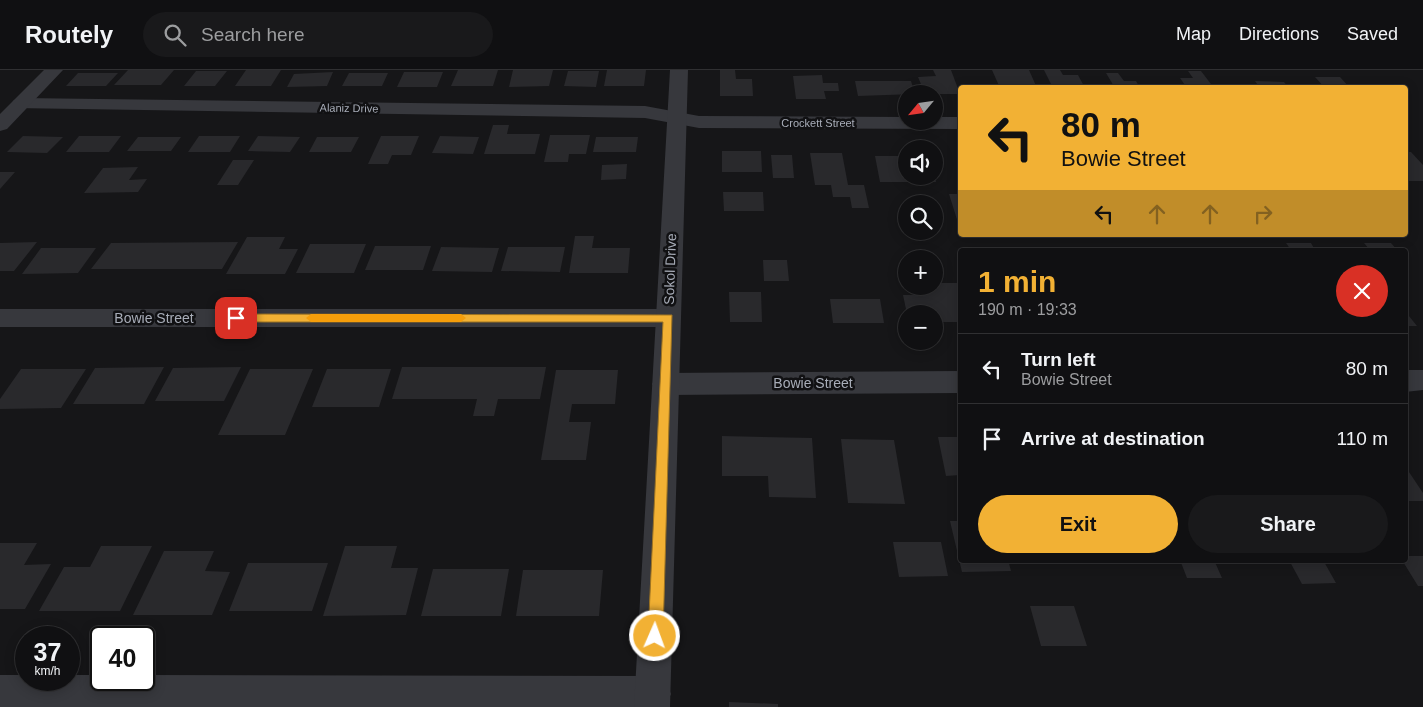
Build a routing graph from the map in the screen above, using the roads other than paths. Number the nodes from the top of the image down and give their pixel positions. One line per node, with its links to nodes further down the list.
1 (54, 70): 3 (street)
2 (679, 70): 4 (street, Sokol Drive)
3 (21, 104): 4 (street, Alaniz Drive); 6 (street)
4 (676, 118): 5 (street, Crockett Street); 8 (street, Sokol Drive)
5 (958, 123)
6 (0, 125)
7 (0, 318): 8 (street, Bowie Street)
8 (668, 318): 12 (street, Sokol Drive)
9 (1408, 380): 10 (street)
10 (1423, 380)
11 (958, 382): 12 (street, Bowie Street)
12 (666, 384): 14 (street, Sokol Drive)
13 (0, 693): 14 (street)
14 (653, 701)

